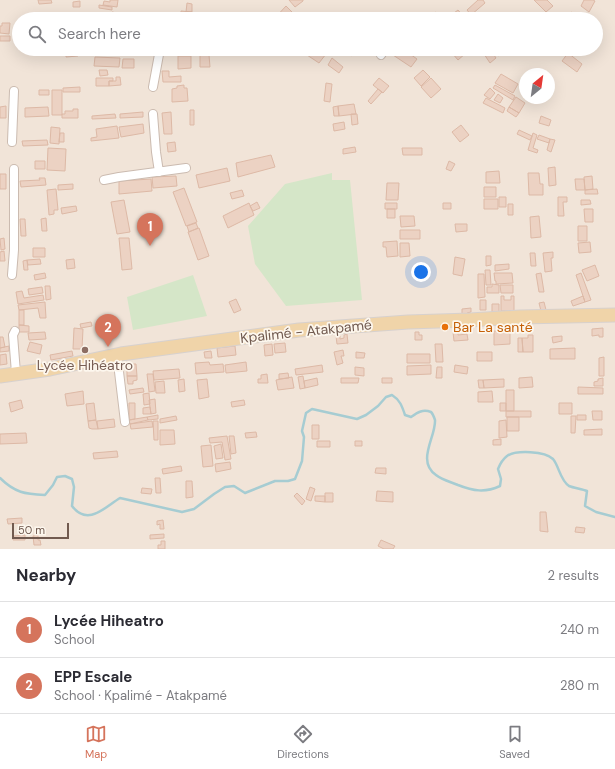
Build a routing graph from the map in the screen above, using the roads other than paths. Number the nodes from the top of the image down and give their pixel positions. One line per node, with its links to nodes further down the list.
1 (159, 56): 2 (street)
2 (153, 87)
3 (14, 90): 5 (street)
4 (152, 114): 8 (street)
5 (12, 142)
6 (186, 168): 8 (street)
7 (14, 169): 10 (street)
8 (159, 172): 9 (street)
9 (104, 180)
10 (12, 275)
11 (615, 314): 13 (main road, Kpalimé - Atakpamé)
12 (15, 331): 14 (street)
13 (117, 355): 14 (main road, Kpalimé - Atakpamé); 16 (street)
14 (16, 374): 15 (main road, Kpalimé - Atakpamé)
15 (0, 376)
16 (126, 422)

